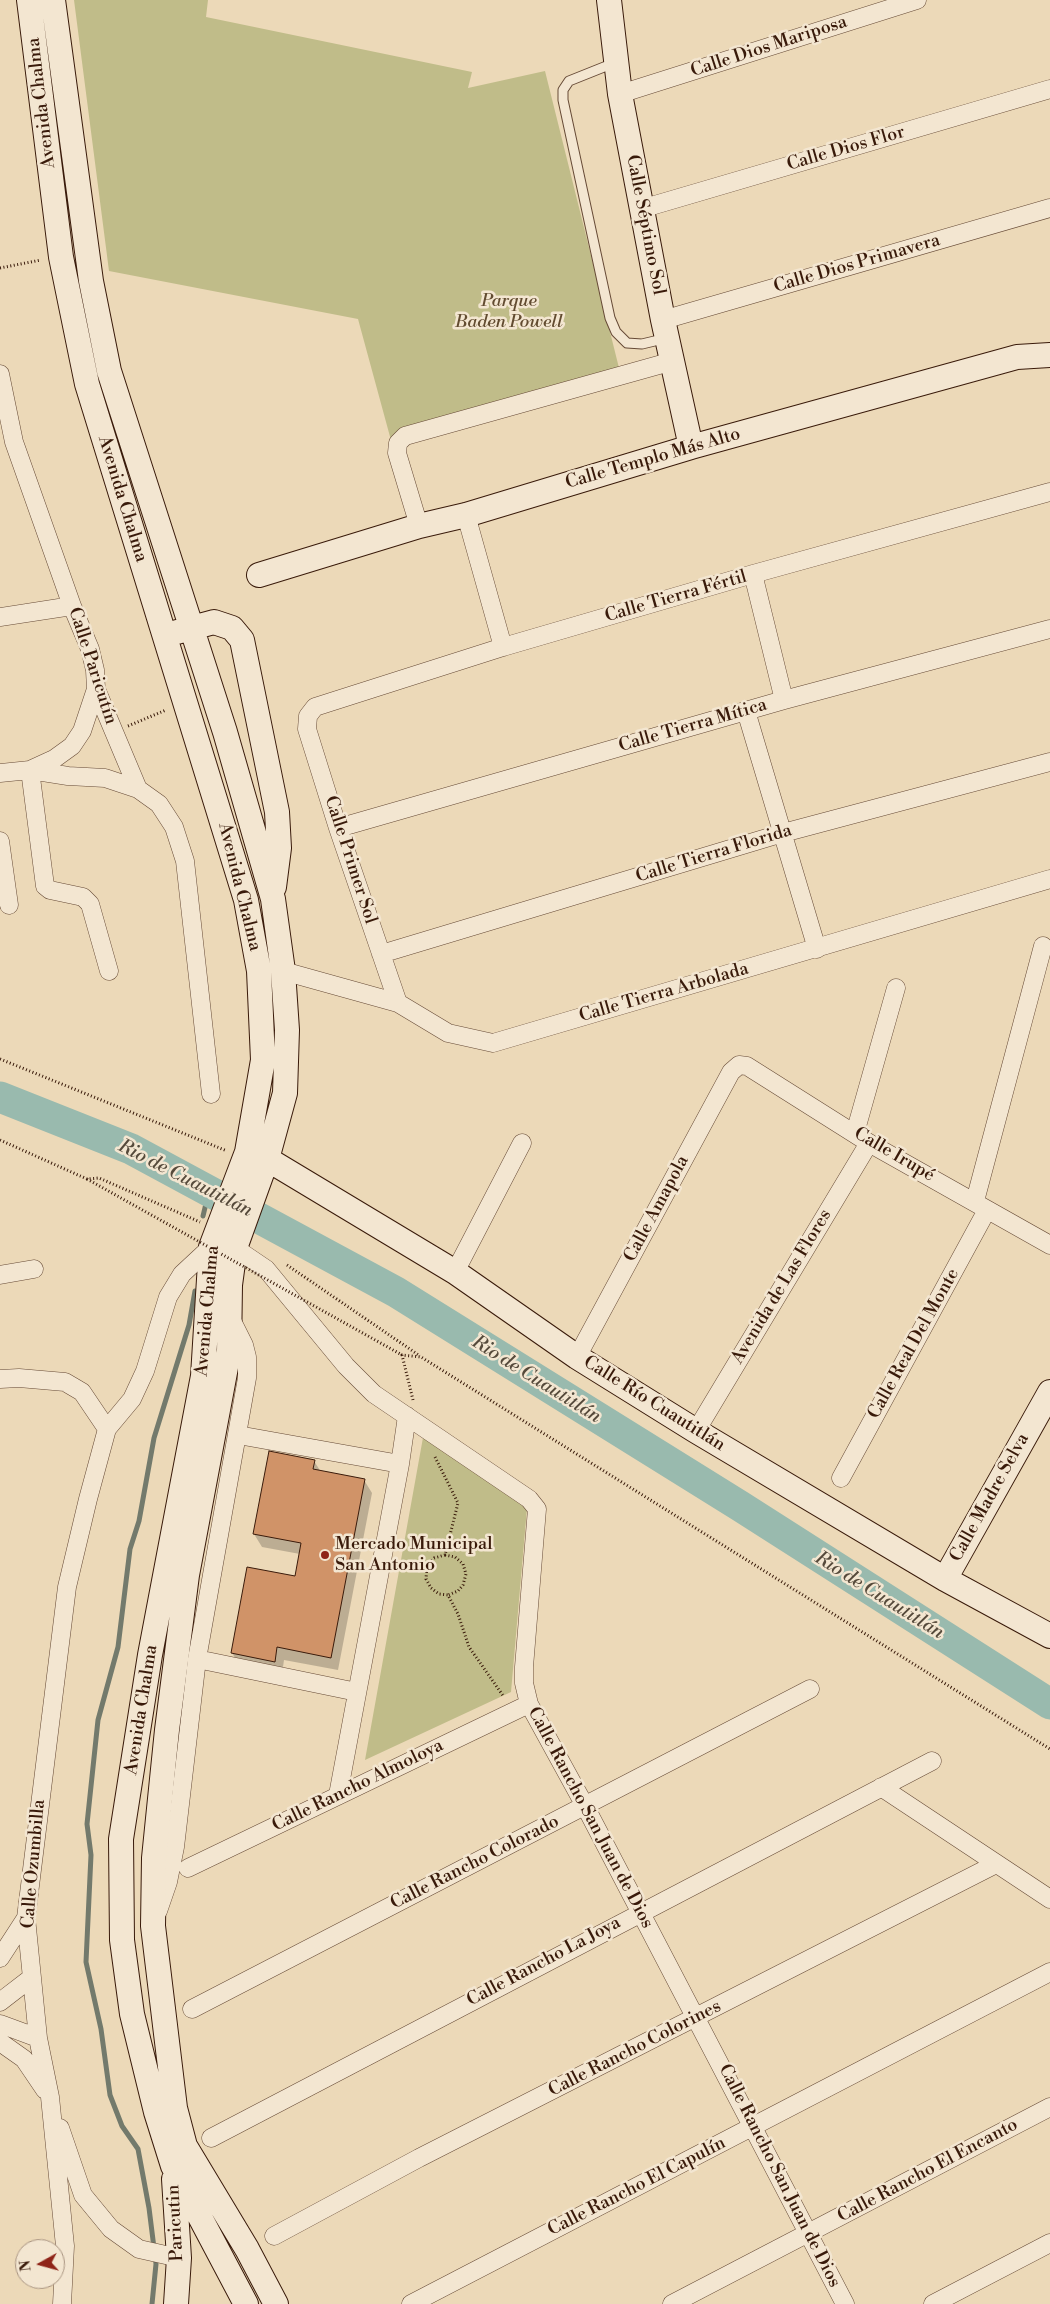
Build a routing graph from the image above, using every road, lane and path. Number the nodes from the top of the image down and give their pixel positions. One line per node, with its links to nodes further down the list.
1 (29, 0): 10 (main road, Avenida Chalma)
2 (53, 0): 24 (main road, Avenida Chalma)
3 (609, 0): 5 (main road, Calle Séptimo Sol)
4 (917, 0): 7 (street, Calle Dios Mariposa)
5 (615, 63): 7 (main road, Calle Séptimo Sol); 12 (lane)
6 (1050, 89): 9 (street, Calle Dios Flor)
7 (620, 94): 9 (main road, Calle Séptimo Sol)
8 (1050, 208): 12 (street, Calle Dios Primavera)
9 (641, 209): 12 (main road, Calle Séptimo Sol)
10 (61, 257): 11 (path); 26 (main road, Avenida Chalma)
11 (0, 268)
12 (665, 329): 14 (main road, Calle Séptimo Sol)
13 (1050, 355): 16 (main road, Calle Templo Más Alto)
14 (673, 362): 16 (main road, Calle Séptimo Sol); 19 (street)
15 (0, 374): 22 (street, Calle Paricutín)
16 (692, 447): 18 (main road, Calle Templo Más Alto)
17 (1050, 492): 20 (street, Calle Tierra Fértil)
18 (466, 515): 19 (main road, Calle Templo Más Alto); 27 (street)
19 (419, 526): 21 (main road, Calle Templo Más Alto)
20 (753, 574): 27 (street, Calle Tierra Fértil); 29 (street)
21 (259, 575)
22 (72, 606): 23 (street); 28 (street, Calle Paricutín)
23 (0, 617)
24 (192, 627): 26 (main road); 43 (main road, Avenida Chalma); 43 (main road)
25 (1050, 629): 29 (street, Calle Tierra Mítica)
26 (164, 637): 30 (main road, Avenida Chalma)
27 (503, 647): 32 (street, Calle Tierra Fértil)
28 (96, 690): 33 (street, Calle Paricutín); 35 (street)
29 (784, 700): 31 (street, Calle Tierra Mítica)
30 (186, 703): 33 (path); 58 (main road, Avenida Chalma)
31 (746, 712): 38 (street, Calle Tierra Mítica); 39 (street)
32 (308, 716): 38 (street, Calle Primer Sol)
33 (114, 732): 37 (street, Calle Paricutín)
34 (1050, 762): 39 (street, Calle Tierra Florida)
35 (30, 770): 36 (street); 37 (street); 48 (street)
36 (0, 773)
37 (138, 789): 54 (street)
38 (338, 828): 47 (street, Calle Primer Sol)
39 (783, 833): 46 (street); 47 (street, Calle Tierra Florida)
40 (0, 841): 41 (street)
41 (2, 869): 44 (street)
42 (1050, 879): 46 (street, Calle Tierra Arbolada)
43 (273, 899): 49 (main road, Avenida Chalma)
44 (8, 905)
45 (1043, 946): 60 (street, Calle Real Del Monte)
46 (818, 949): 51 (street, Calle Tierra Arbolada)
47 (381, 954): 51 (street, Calle Primer Sol)
48 (109, 971)
49 (283, 971): 51 (street, Calle Tierra Arbolada); 58 (main road, Avenida Chalma)
50 (896, 988): 55 (street, Avenida de Las Flores)
51 (398, 1003)
52 (0, 1059): 58 (path)
53 (739, 1065): 55 (street, Calle Irupé); 71 (street, Calle Amapola)
54 (211, 1094)
55 (862, 1138): 60 (street, Calle Irupé); 76 (street, Avenida de Las Flores)
56 (0, 1140): 59 (path)
57 (522, 1143): 66 (street)
58 (256, 1158): 61 (main road, Avenida Chalma); 66 (main road, Calle Río Cuautitlán)
59 (87, 1179): 61 (path); 69 (path, bridge)
60 (981, 1205): 62 (street, Calle Irupé); 79 (street, Calle Real Del Monte)
61 (219, 1235): 63 (main road, Avenida Chalma); 75 (street); 113 (main road, Avenida Chalma)
62 (1050, 1244)
63 (235, 1248): 68 (main road, Avenida Chalma); 74 (street, Calle Rancho San Juan de Dios)
64 (281, 1261): 70 (path)
65 (34, 1269): 67 (street)
66 (455, 1272): 71 (main road, Calle Río Cuautitlán)
67 (0, 1275)
68 (230, 1318): 77 (street); 98 (main road, Avenida Chalma)
69 (402, 1355): 70 (path); 74 (path)
70 (421, 1357): 88 (path)
71 (577, 1357): 76 (main road, Calle Río Cuautitlán)
72 (0, 1379): 75 (street)
73 (1050, 1392): 81 (main road, Calle Madre Selva)
74 (413, 1420): 78 (street); 80 (path); 87 (street, Calle Rancho San Juan de Dios)
75 (107, 1429): 97 (street, Calle Ozumbilla)
76 (696, 1431): 81 (main road, Calle Río Cuautitlán)
77 (238, 1435): 78 (street); 84 (street)
78 (400, 1464): 86 (street)
79 (841, 1478)
80 (445, 1555): 82 (path); 82 (path)
81 (945, 1579): 83 (main road, Calle Río Cuautitlán)
82 (448, 1595): 87 (path)
83 (1050, 1636)
84 (198, 1659): 86 (street); 98 (street)
85 (810, 1689): 92 (street, Calle Rancho Colorado)
86 (357, 1692): 91 (street)
87 (521, 1707): 91 (street, Calle Rancho Almoloya); 92 (street, Calle Rancho San Juan de Dios)
88 (1050, 1749)
89 (932, 1760): 90 (street, Calle Rancho La Joya)
90 (881, 1787): 93 (street); 96 (street, Calle Rancho La Joya)
91 (338, 1795): 94 (street, Calle Rancho Almoloya)
92 (585, 1806): 96 (street, Calle Rancho San Juan de Dios); 103 (street, Calle Rancho Colorado)
93 (996, 1864): 95 (street); 104 (street, Calle Rancho Colorines)
94 (188, 1868)
95 (1050, 1899)
96 (639, 1912): 104 (street, Calle Rancho San Juan de Dios); 111 (street, Calle Rancho La Joya)
97 (26, 1918): 99 (street); 101 (street, Calle Ozumbilla)
98 (153, 1926): 112 (main road, Avenida Chalma)
99 (0, 1958)
100 (1050, 1972): 110 (street, Calle Rancho El Capulín)
101 (31, 1978): 102 (street); 106 (street, Calle Ozumbilla)
102 (0, 2002)
103 (192, 2010)
104 (696, 2018): 110 (street, Calle Rancho San Juan de Dios); 115 (street, Calle Rancho Colorines)
105 (0, 2024): 106 (street)
106 (38, 2038): 108 (street, Calle Ozumbilla)
107 (0, 2042): 108 (street)
108 (50, 2097): 117 (street); 118 (street, Calle Ozumbilla)
109 (1050, 2107): 114 (street, Calle Rancho El Encanto)
110 (753, 2127): 114 (street, Calle Rancho San Juan de Dios); 122 (street, Calle Rancho El Capulín)
111 (211, 2138)
112 (185, 2146): 113 (main road, Paricutin); 121 (main road, Avenida Chalma)
113 (173, 2166): 117 (main road, Paricutin); 120 (main road)
114 (808, 2233): 123 (street, Calle Rancho El Encanto); 124 (street, Calle Rancho San Juan de Dios)
115 (274, 2236)
116 (1050, 2244): 125 (street)
117 (169, 2256): 119 (main road, Paricutin)
118 (62, 2304)
119 (176, 2304)
120 (246, 2304)
121 (276, 2304)
122 (411, 2304)
123 (672, 2304)
124 (844, 2304)
125 (934, 2304)

